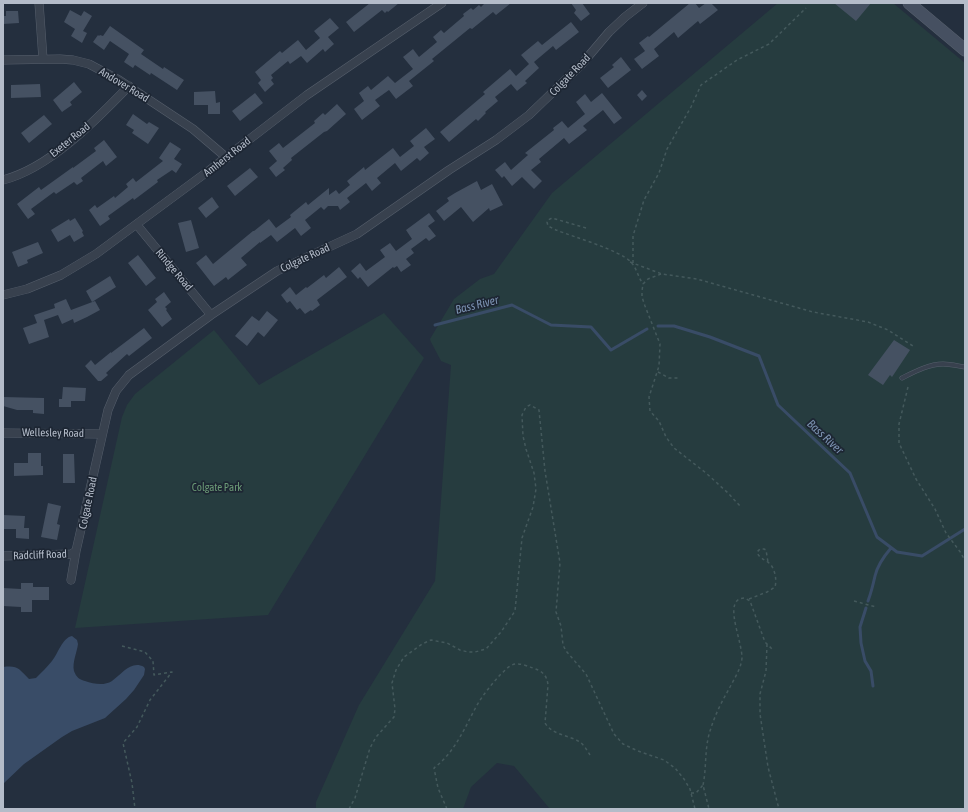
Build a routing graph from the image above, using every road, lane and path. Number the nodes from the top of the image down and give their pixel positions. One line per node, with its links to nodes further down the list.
1 (39, 3): 7 (street)
2 (442, 3): 10 (street, Amherst Road)
3 (643, 3): 19 (street, Colgate Road)
4 (909, 3): 6 (main road)
5 (806, 8): 15 (path)
6 (965, 50)
7 (43, 59): 8 (street, Andover Road); 9 (street, Andover Road)
8 (3, 60)
9 (129, 86): 10 (street, Andover Road); 11 (street, Exeter Road)
10 (227, 158): 12 (street, Amherst Road)
11 (3, 180)
12 (137, 225): 18 (street, Amherst Road); 19 (street, Rindge Road)
13 (586, 228): 14 (path)
14 (630, 262): 15 (path); 17 (path)
15 (633, 263): 16 (path)
16 (662, 274): 17 (path); 20 (path)
17 (643, 284): 22 (path)
18 (3, 295)
19 (211, 315): 27 (street, Colgate Road)
20 (913, 346)
21 (965, 367): 24 (lane)
22 (657, 372): 23 (path); 28 (path)
23 (680, 378)
24 (902, 378)
25 (908, 387): 31 (path)
26 (3, 433): 27 (street, Wellesley Road)
27 (102, 434): 29 (street, Colgate Road)
28 (740, 506)
29 (76, 551): 30 (street, Radcliff Road); 33 (street, Colgate Road)
30 (3, 556)
31 (965, 561)
32 (768, 562): 32 (path); 34 (path)
33 (71, 580)
34 (749, 599): 37 (path); 41 (path)
35 (854, 601): 36 (path)
36 (876, 607)
37 (766, 644): 39 (path); 48 (path)
38 (122, 646): 43 (path)
39 (772, 649)
40 (590, 755): 45 (path)
41 (703, 785): 42 (path); 47 (path)
42 (691, 793): 44 (path); 46 (path)
43 (135, 809)
44 (349, 809)
45 (447, 809)
46 (695, 809)
47 (710, 809)
48 (779, 809)

